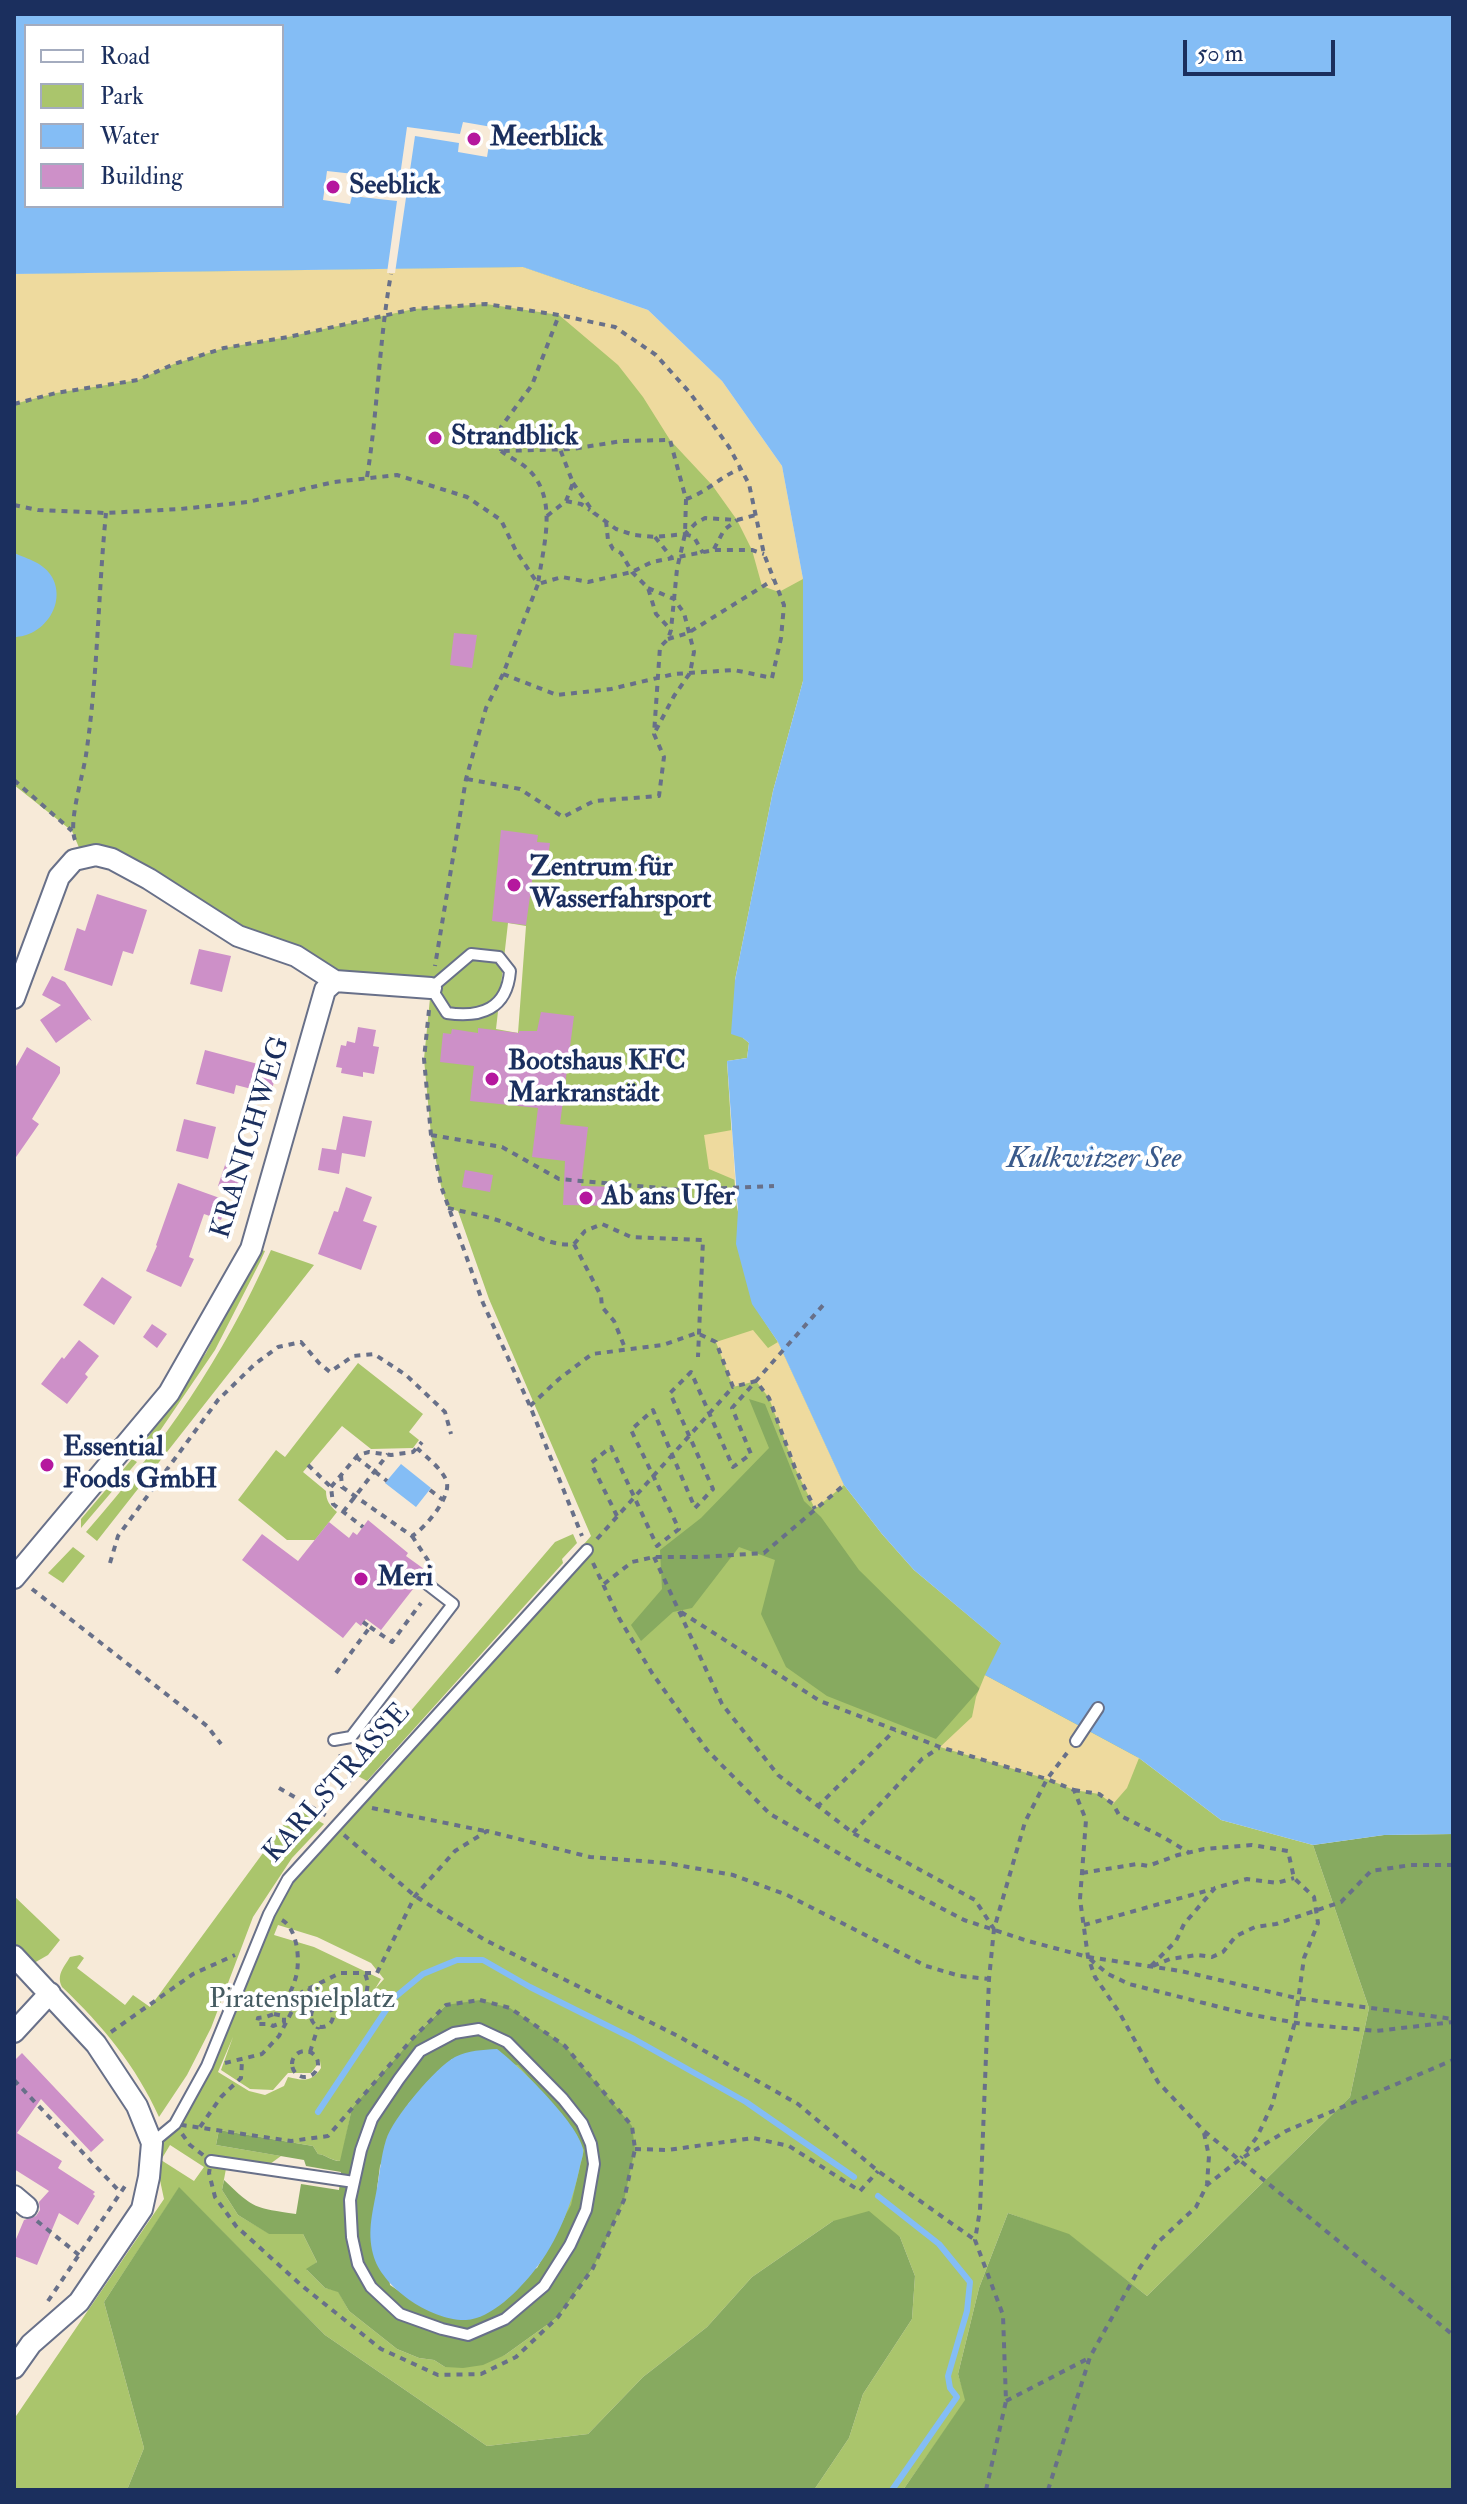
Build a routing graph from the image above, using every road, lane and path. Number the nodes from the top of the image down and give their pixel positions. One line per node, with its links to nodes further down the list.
1 (391, 274): 3 (path)
2 (559, 315): 3 (path); 6 (path); 7 (path)
3 (383, 316): 4 (path); 8 (path)
4 (14, 404)
5 (560, 449): 6 (path); 10 (path); 11 (path)
6 (501, 451): 17 (path)
7 (740, 469): 11 (path); 16 (path)
8 (367, 477)
9 (334, 482): 14 (path)
10 (573, 483): 12 (path); 15 (path)
11 (686, 499): 20 (path)
12 (566, 501): 15 (path); 17 (path)
13 (14, 505): 14 (path)
14 (106, 513): 40 (path)
15 (594, 513): 19 (path)
16 (756, 515): 18 (path); 24 (path)
17 (547, 516): 27 (path)
18 (737, 520): 20 (path); 22 (path)
19 (606, 521): 21 (path); 27 (path)
20 (685, 534): 21 (path); 23 (path); 25 (path)
21 (655, 537): 26 (path)
22 (714, 550): 23 (path); 24 (path)
23 (703, 553): 25 (path)
24 (764, 554): 28 (path)
25 (680, 557): 26 (path); 30 (path)
26 (672, 558): 27 (path)
27 (632, 572): 29 (path)
28 (773, 580): 32 (path); 34 (path)
29 (648, 588): 30 (path); 31 (path)
30 (674, 599): 31 (path); 32 (path)
31 (671, 630): 33 (path)
32 (688, 633): 33 (path); 34 (path)
33 (668, 639): 36 (path)
34 (690, 673): 36 (path); 37 (path)
35 (503, 674): 36 (path)
36 (658, 678): 37 (path)
37 (654, 734): 38 (path)
38 (466, 779)
39 (14, 780): 40 (path)
40 (72, 831): 41 (path)
41 (83, 857): 42 (street); 44 (street)
42 (335, 981): 43 (street); 83 (street, KRANICHWEG)
43 (431, 988): 43 (lane)
44 (14, 998)
45 (431, 1135): 46 (path)
46 (774, 1186)
47 (448, 1208): 48 (path)
48 (574, 1244): 50 (path); 51 (path)
49 (825, 1303): 53 (path)
50 (697, 1333): 51 (path); 52 (path); 54 (path)
51 (625, 1348): 55 (path)
52 (698, 1357)
53 (756, 1381): 54 (path); 56 (path); 75 (path)
54 (733, 1387): 56 (path)
55 (530, 1406)
56 (709, 1413): 58 (path); 58 (path)
57 (451, 1434): 82 (path)
58 (689, 1436): 62 (path); 62 (path)
59 (422, 1442): 60 (path)
60 (417, 1448): 61 (path); 74 (path)
61 (388, 1454): 63 (path); 65 (path)
62 (672, 1454): 67 (path); 67 (path)
63 (356, 1457): 65 (path); 66 (path)
64 (308, 1465): 70 (path)
65 (375, 1471): 68 (path); 72 (path)
66 (341, 1475): 70 (path); 72 (path)
67 (653, 1476): 73 (path); 73 (path)
68 (387, 1481)
69 (844, 1485): 75 (path)
70 (331, 1487): 76 (path)
71 (430, 1490): 74 (path)
72 (356, 1495): 76 (path); 79 (path)
73 (634, 1497): 77 (path); 77 (path)
74 (443, 1500): 79 (path)
75 (815, 1509): 81 (path)
76 (343, 1512): 78 (path)
77 (617, 1516): 80 (path)
78 (363, 1527)
79 (412, 1536): 86 (path)
80 (587, 1550): 85 (path); 101 (lane, KARLSTRASSE)
81 (654, 1557): 85 (path); 88 (path)
82 (110, 1563)
83 (15, 1577): 96 (path)
84 (418, 1577): 86 (lane)
85 (604, 1585): 116 (path)
86 (431, 1587): 94 (lane)
87 (421, 1603): 90 (path)
88 (681, 1612): 93 (path); 103 (path)
89 (363, 1622): 90 (path)
90 (370, 1627): 91 (path)
91 (336, 1673)
92 (1098, 1708): 95 (lane)
93 (895, 1730): 97 (path); 103 (path)
94 (334, 1740): 101 (path)
95 (1076, 1741): 98 (path)
96 (221, 1744)
97 (940, 1747): 98 (path); 106 (path)
98 (1047, 1779): 100 (path); 116 (path)
99 (279, 1788): 104 (path)
100 (1074, 1790): 107 (path); 109 (path)
101 (366, 1794): 102 (lane, KARLSTRASSE)
102 (357, 1805): 104 (lane, KARLSTRASSE); 105 (path)
103 (817, 1807): 106 (path)
104 (338, 1825): 112 (path); 114 (lane, KARLSTRASSE)
105 (487, 1831): 112 (path); 122 (path)
106 (853, 1833): 116 (path)
107 (1188, 1853): 109 (path); 110 (path)
108 (1453, 1865): 113 (path)
109 (1082, 1873): 115 (path)
110 (1294, 1878): 111 (path); 113 (path)
111 (1215, 1888): 115 (path); 120 (path)
112 (415, 1896): 121 (path); 146 (path)
113 (1317, 1909): 120 (path); 125 (path)
114 (269, 1914): 117 (lane, KARLSTRASSE); 127 (path)
115 (1084, 1925): 119 (path)
116 (994, 1929): 119 (path); 122 (path)
117 (257, 1944): 133 (path); 137 (lane, KARLSTRASSE)
118 (14, 1956): 124 (street)
119 (1088, 1957): 120 (path); 129 (path); 141 (path)
120 (1149, 1967): 125 (path)
121 (365, 1973): 123 (path); 126 (path)
122 (989, 1979): 152 (path)
123 (309, 1988): 126 (path); 127 (path)
124 (50, 1993): 132 (street); 133 (street)
125 (1296, 1998): 128 (path); 129 (path)
126 (324, 2005): 131 (path); 131 (path)
127 (293, 2010): 130 (path)
128 (1453, 2020): 129 (path)
129 (1295, 2022): 144 (path)
130 (285, 2023): 130 (path); 135 (path)
131 (318, 2026): 134 (path)
132 (14, 2032)
133 (96, 2044): 142 (street)
134 (310, 2052): 134 (path)
135 (242, 2060): 137 (path); 140 (path)
136 (1453, 2060): 144 (path)
137 (207, 2066): 139 (lane, KARLSTRASSE)
138 (14, 2080): 150 (path)
139 (175, 2124): 140 (path); 142 (lane, KARLSTRASSE); 145 (path)
140 (200, 2127): 143 (path)
141 (1204, 2131): 144 (path); 149 (path)
142 (152, 2143): 157 (street)
143 (635, 2149): 145 (path); 146 (path)
144 (1239, 2160): 149 (path); 155 (path)
145 (211, 2161): 148 (lane)
146 (878, 2171): 152 (path)
147 (129, 2181): 150 (path)
148 (354, 2182): 148 (lane)
149 (1207, 2185): 156 (path)
150 (121, 2193): 153 (path)
151 (20, 2202): 153 (path)
152 (975, 2240): 158 (path)
153 (79, 2255): 154 (path)
154 (47, 2302)
155 (1453, 2335)
156 (1090, 2357): 158 (path); 160 (path)
157 (14, 2368)
158 (1006, 2401): 159 (path)
159 (986, 2490)
160 (1048, 2490)

